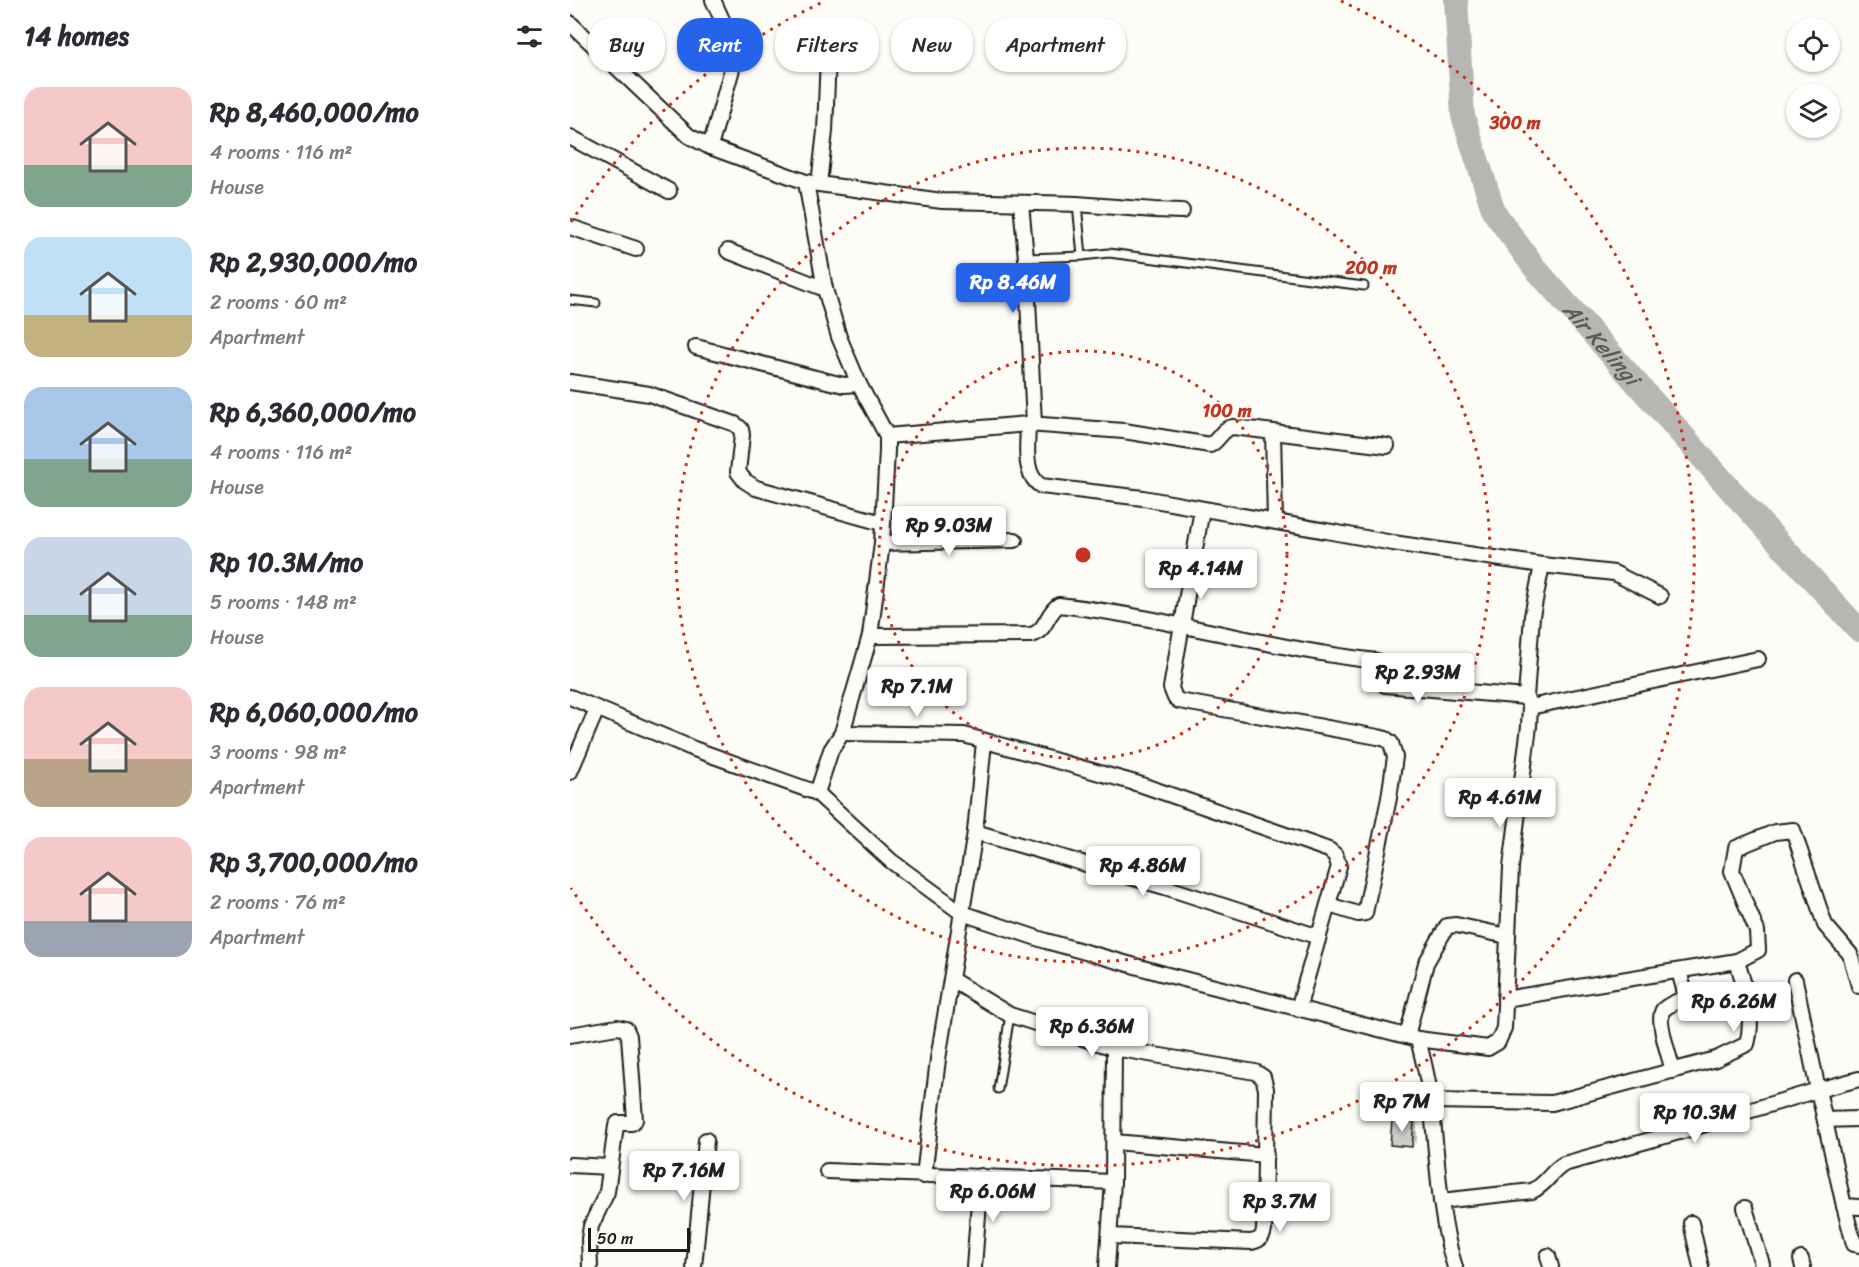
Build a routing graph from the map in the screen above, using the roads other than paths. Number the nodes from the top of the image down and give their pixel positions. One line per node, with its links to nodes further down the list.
1 (713, 0): 5 (street)
2 (570, 23): 5 (street)
3 (827, 72): 6 (street)
4 (570, 137): 7 (street)
5 (710, 147): 6 (street)
6 (812, 183): 8 (street); 17 (street)
7 (669, 191)
8 (1021, 203): 9 (street); 15 (street)
9 (1077, 204): 10 (street); 14 (lane)
10 (1182, 211)
11 (570, 227): 12 (street)
12 (636, 249)
13 (728, 251): 17 (street)
14 (1082, 256): 15 (lane); 16 (lane)
15 (1026, 258): 23 (street)
16 (1364, 286)
17 (825, 289): 22 (street)
18 (570, 300): 19 (lane)
19 (596, 303)
20 (696, 347): 22 (street)
21 (570, 382): 29 (street)
22 (860, 384): 25 (street)
23 (1031, 424): 24 (street); 25 (street); 27 (street)
24 (1273, 432): 26 (street); 28 (street)
25 (886, 436): 29 (street)
26 (1387, 446)
27 (1202, 509): 28 (street); 34 (street)
28 (1275, 521): 32 (street)
29 (882, 523): 31 (street)
30 (1015, 540): 31 (street)
31 (882, 543): 35 (street)
32 (1542, 565): 33 (street); 38 (street)
33 (1660, 596)
34 (1181, 624): 35 (street); 38 (street); 45 (street)
35 (870, 636): 40 (street)
36 (1758, 659): 38 (street)
37 (570, 698): 39 (street)
38 (1528, 702): 47 (street)
39 (597, 709): 42 (street); 43 (street)
40 (842, 733): 41 (street); 43 (street)
41 (984, 742): 44 (street); 45 (street)
42 (570, 772)
43 (817, 793): 46 (street)
44 (975, 832): 46 (street); 48 (street)
45 (1329, 905): 48 (street)
46 (962, 913): 51 (street); 55 (street)
47 (1507, 936): 54 (street); 58 (street)
48 (1319, 937): 55 (street)
49 (1737, 961): 50 (street); 53 (street); 60 (street)
50 (1679, 970): 54 (street); 60 (street)
51 (952, 980): 56 (street); 73 (street)
52 (1795, 980): 63 (street)
53 (1859, 986)
54 (1505, 999): 58 (street)
55 (1298, 1009): 58 (street)
56 (1010, 1016): 59 (street); 62 (lane)
57 (570, 1035): 71 (street)
58 (1412, 1038): 64 (street)
59 (1114, 1048): 68 (street); 69 (street)
60 (1673, 1071): 64 (street)
61 (1859, 1079): 63 (street)
62 (998, 1089)
63 (1818, 1090): 66 (street); 76 (street)
64 (1431, 1101): 76 (street)
65 (1859, 1119): 66 (street)
66 (1825, 1120): 77 (street)
67 (706, 1140): 84 (street)
68 (1114, 1142): 69 (street); 75 (street)
69 (1266, 1155): 81 (street)
70 (570, 1165): 71 (street)
71 (610, 1167): 83 (street)
72 (827, 1171): 73 (street)
73 (924, 1176): 74 (street)
74 (981, 1176): 75 (street); 85 (street)
75 (1113, 1182): 81 (street)
76 (1441, 1201): 87 (street)
77 (1844, 1206): 78 (street); 82 (street)
78 (1859, 1207)
79 (1745, 1208): 89 (street)
80 (1691, 1223): 88 (street)
81 (1110, 1236): 86 (street)
82 (1859, 1245)
83 (590, 1267)
84 (694, 1267)
85 (974, 1267)
86 (1107, 1267)
87 (1455, 1267)
88 (1701, 1267)
89 (1761, 1267)

